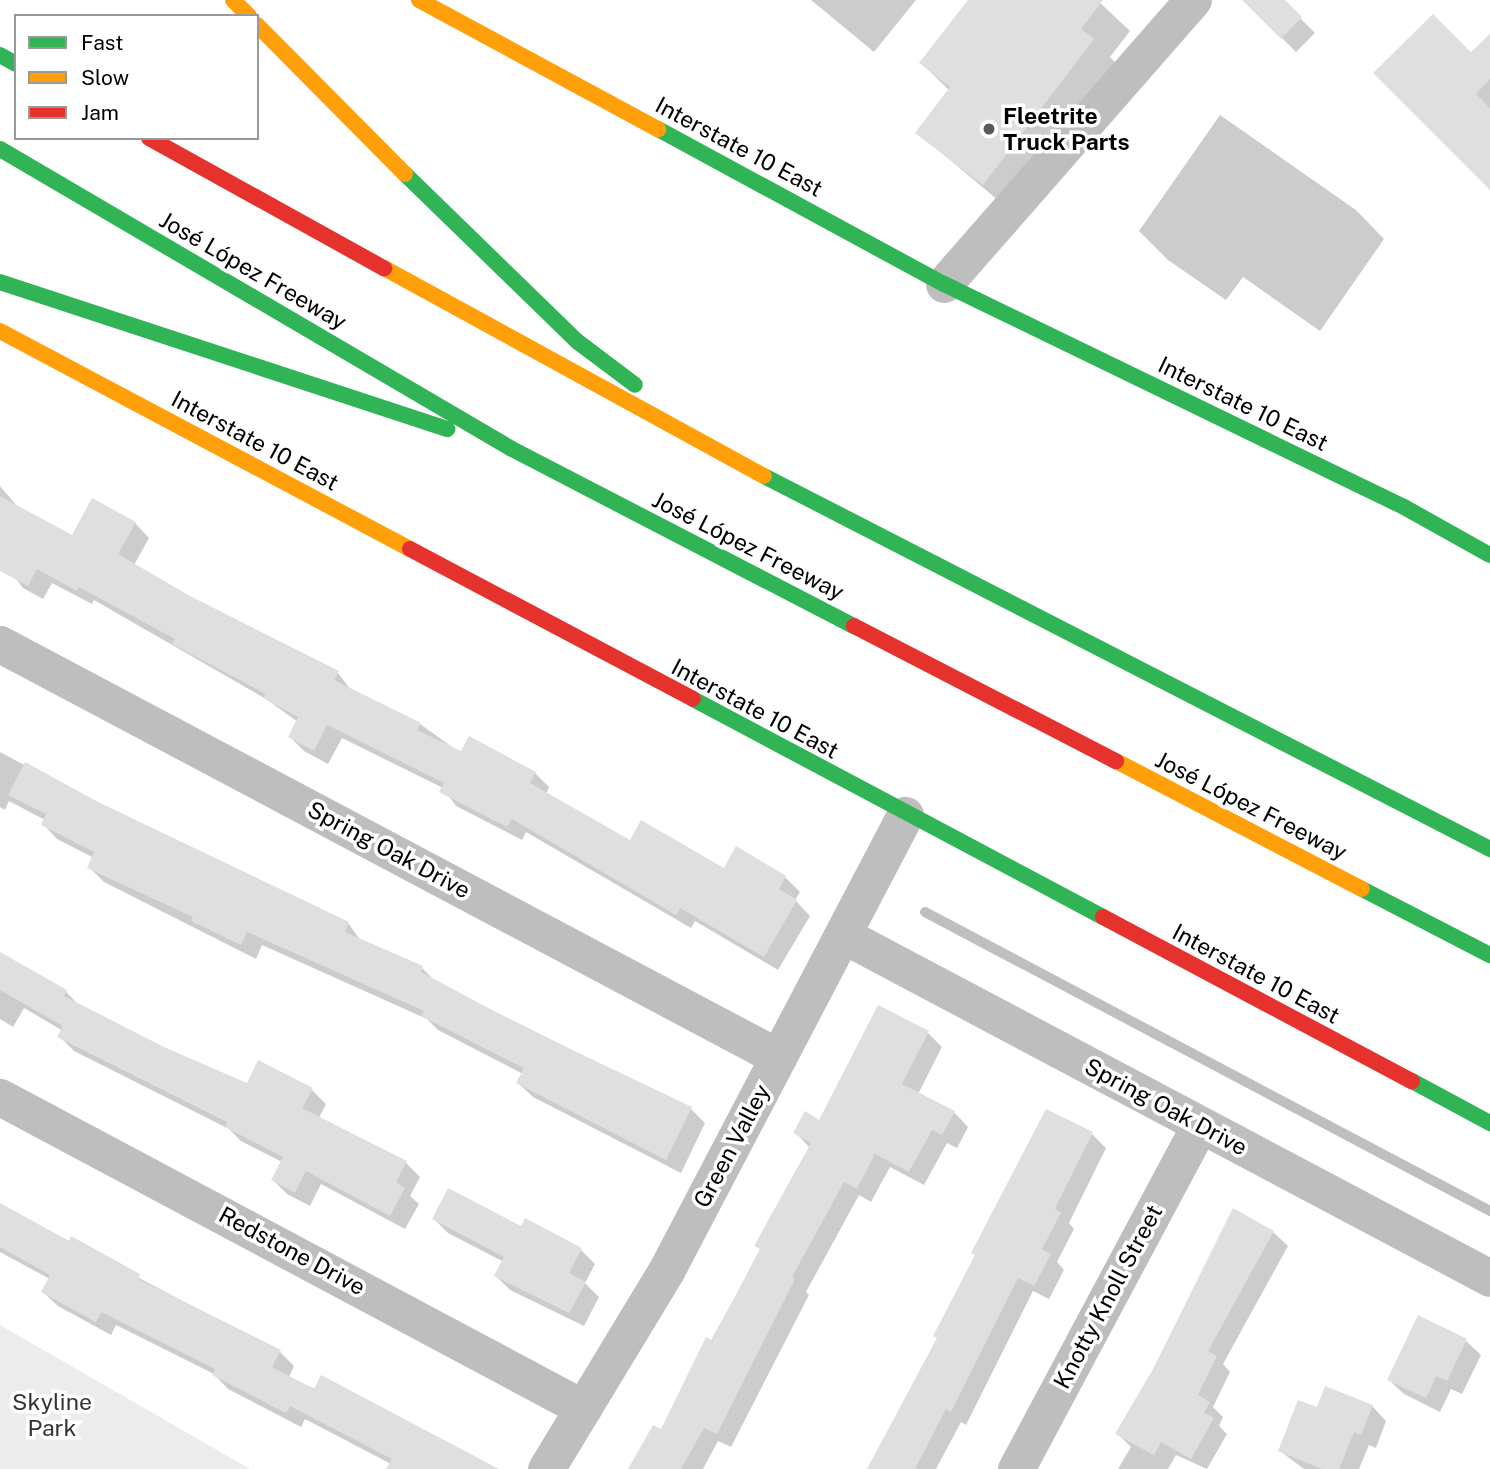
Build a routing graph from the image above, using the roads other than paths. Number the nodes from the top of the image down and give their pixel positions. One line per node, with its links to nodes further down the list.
1 (233, 0): 4 (main road)
2 (419, 0): 9 (main road, Interstate 10 East)
3 (1193, 0): 9 (street)
4 (246, 14)
5 (259, 26): 12 (main road)
6 (153, 140): 12 (main road)
7 (0, 149): 11 (main road, José López Freeway)
8 (0, 282): 11 (main road)
9 (944, 284): 13 (main road, Interstate 10 East)
10 (0, 331): 15 (main road, Interstate 10 East)
11 (512, 449): 18 (main road, José López Freeway)
12 (737, 462): 16 (main road)
13 (1490, 555)
14 (0, 644): 19 (street, Spring Oak Drive)
15 (905, 815): 17 (street, Green Valley); 21 (main road, Interstate 10 East)
16 (1490, 849)
17 (843, 935): 19 (street, Green Valley); 22 (street, Spring Oak Drive)
18 (1490, 955)
19 (778, 1057): 24 (street, Green Valley)
20 (0, 1097): 24 (street, Redstone Drive)
21 (1490, 1123)
22 (1200, 1125): 23 (street, Spring Oak Drive); 26 (street, Knotty Knoll Street)
23 (1490, 1278)
24 (583, 1408): 25 (street, Green Valley)
25 (546, 1469)
26 (1016, 1469)

